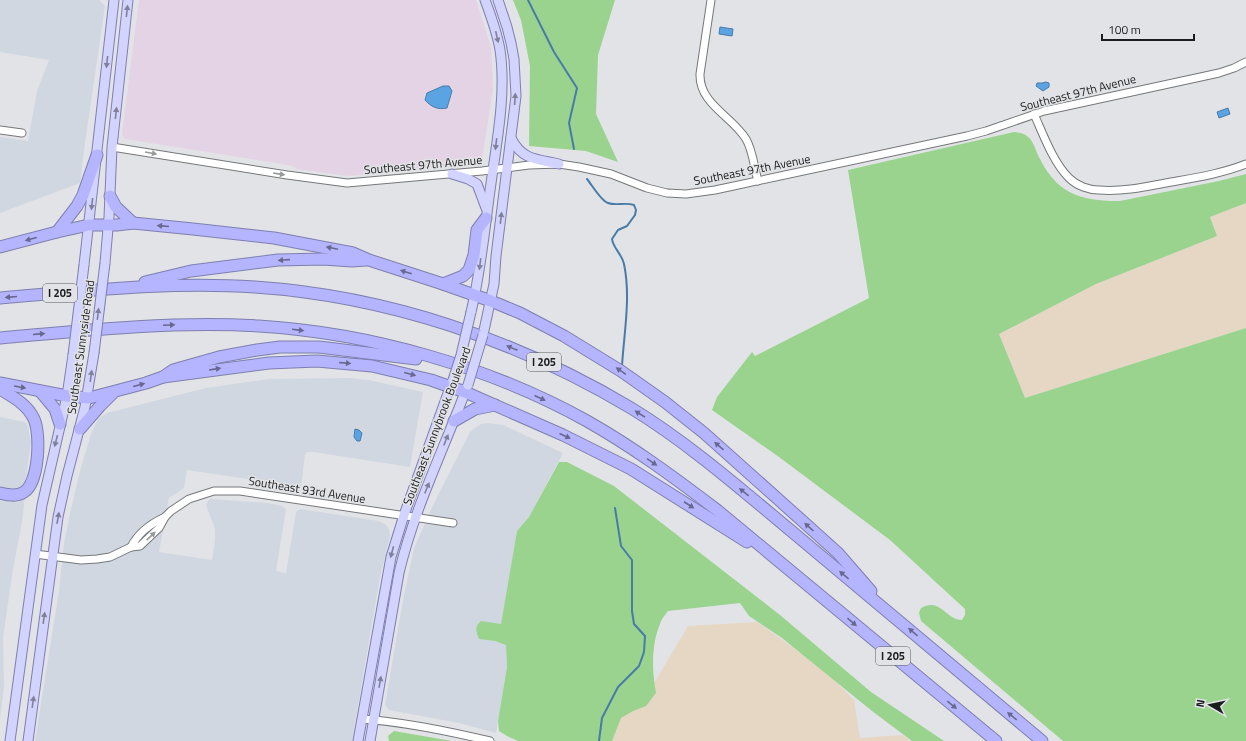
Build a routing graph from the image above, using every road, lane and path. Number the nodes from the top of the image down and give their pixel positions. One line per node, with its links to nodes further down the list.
1 (114, 0): 12 (main road, Southeast Sunnyside Road, one-way to 12)
2 (128, 0): 11 (main road, Southeast Sunnyside Road, one-way to 2)
3 (485, 0): 16 (main road, Southeast Sunnybrook Boulevard, one-way to 16)
4 (498, 0): 10 (main road, Southeast Sunnybrook Boulevard, one-way to 4)
5 (711, 0): 18 (street)
6 (1246, 62): 7 (street, Southeast 97th Avenue)
7 (1034, 114): 14 (street); 18 (street, Southeast 97th Avenue)
8 (0, 130): 9 (street)
9 (22, 133)
10 (511, 138): 13 (main road); 15 (main road, Southeast Sunnybrook Boulevard)
11 (112, 147): 17 (street, Southeast 97th Avenue, one-way to 17); 19 (main road, Southeast Sunnyside Road)
12 (97, 155): 23 (main road, Southeast Sunnyside Road, one-way to 23); 24 (highway)
13 (559, 164): 15 (street, Southeast 97th Avenue); 18 (street, Southeast 97th Avenue)
14 (1246, 164)
15 (507, 168): 16 (street, Southeast 97th Avenue); 31 (main road, Southeast Sunnybrook Boulevard, one-way to 15)
16 (493, 170): 17 (street, Southeast 97th Avenue); 20 (main road, Southeast Sunnybrook Boulevard)
17 (452, 174): 20 (main road)
18 (758, 181)
19 (110, 196): 21 (highway); 22 (main road, Southeast Sunnyside Road)
20 (487, 215): 27 (highway); 29 (main road, Southeast Sunnybrook Boulevard, one-way to 29)
21 (133, 223): 22 (highway); 26 (highway, one-way to 21)
22 (108, 224): 23 (highway); 42 (main road, Southeast Sunnyside Road, one-way to 22, bridge)
23 (89, 225): 24 (highway); 41 (main road, Southeast Sunnyside Road, bridge)
24 (57, 232): 25 (highway, one-way to 25)
25 (0, 247)
26 (368, 260): 27 (highway, one-way to 26); 28 (highway, one-way to 28)
27 (444, 284): 29 (highway)
28 (120, 288): 30 (highway, I 205, one-way to 30); 56 (highway, I 205, one-way to 28)
29 (475, 295): 31 (highway); 36 (main road, Southeast Sunnybrook Boulevard, bridge)
30 (0, 298)
31 (491, 301): 38 (main road, Southeast Sunnybrook Boulevard, bridge); 56 (highway, one-way to 31)
32 (0, 338): 33 (highway, I 205, one-way to 33)
33 (450, 363): 34 (highway); 53 (highway, I 205, one-way to 53)
34 (163, 376): 36 (highway, one-way to 36); 40 (highway, one-way to 34)
35 (0, 383): 39 (highway, one-way to 39)
36 (451, 383): 38 (highway); 48 (main road, Southeast Sunnybrook Boulevard)
37 (0, 389): 47 (highway)
38 (467, 389): 43 (highway); 44 (main road, Southeast Sunnybrook Boulevard)
39 (40, 391): 41 (highway); 45 (highway)
40 (114, 392): 42 (highway); 46 (highway)
41 (67, 396): 42 (highway); 45 (main road, Southeast Sunnyside Road)
42 (87, 398): 46 (main road, Southeast Sunnyside Road)
43 (495, 405): 44 (highway); 53 (highway, one-way to 53)
44 (454, 421): 49 (main road, Southeast Sunnybrook Boulevard, one-way to 44)
45 (60, 424): 51 (main road, Southeast Sunnyside Road, one-way to 51)
46 (80, 430): 52 (main road, Southeast Sunnyside Road, one-way to 46)
47 (0, 494)
48 (404, 515): 49 (street, Southeast 93rd Avenue); 52 (street, Southeast 93rd Avenue); 54 (main road, Southeast Sunnybrook Boulevard, one-way to 54)
49 (416, 517): 50 (street, Southeast 93rd Avenue); 55 (main road, Southeast Sunnybrook Boulevard)
50 (453, 523)
51 (35, 554): 52 (street, Southeast 93rd Avenue); 59 (main road, Southeast Sunnyside Road)
52 (52, 557): 60 (main road, Southeast Sunnyside Road, one-way to 52)
53 (790, 570): 64 (highway, I 205, one-way to 64)
54 (384, 590): 55 (main road); 57 (main road, Southeast Sunnybrook Boulevard)
55 (391, 617): 58 (main road, Southeast Sunnybrook Boulevard, one-way to 55)
56 (896, 618): 65 (highway, I 205, one-way to 56)
57 (362, 719): 58 (street); 61 (main road, Southeast Sunnybrook Boulevard)
58 (374, 720): 62 (main road, Southeast Sunnybrook Boulevard); 63 (street)
59 (10, 741)
60 (28, 741)
61 (358, 741)
62 (370, 741)
63 (490, 741)
64 (996, 741)
65 (1042, 741)

